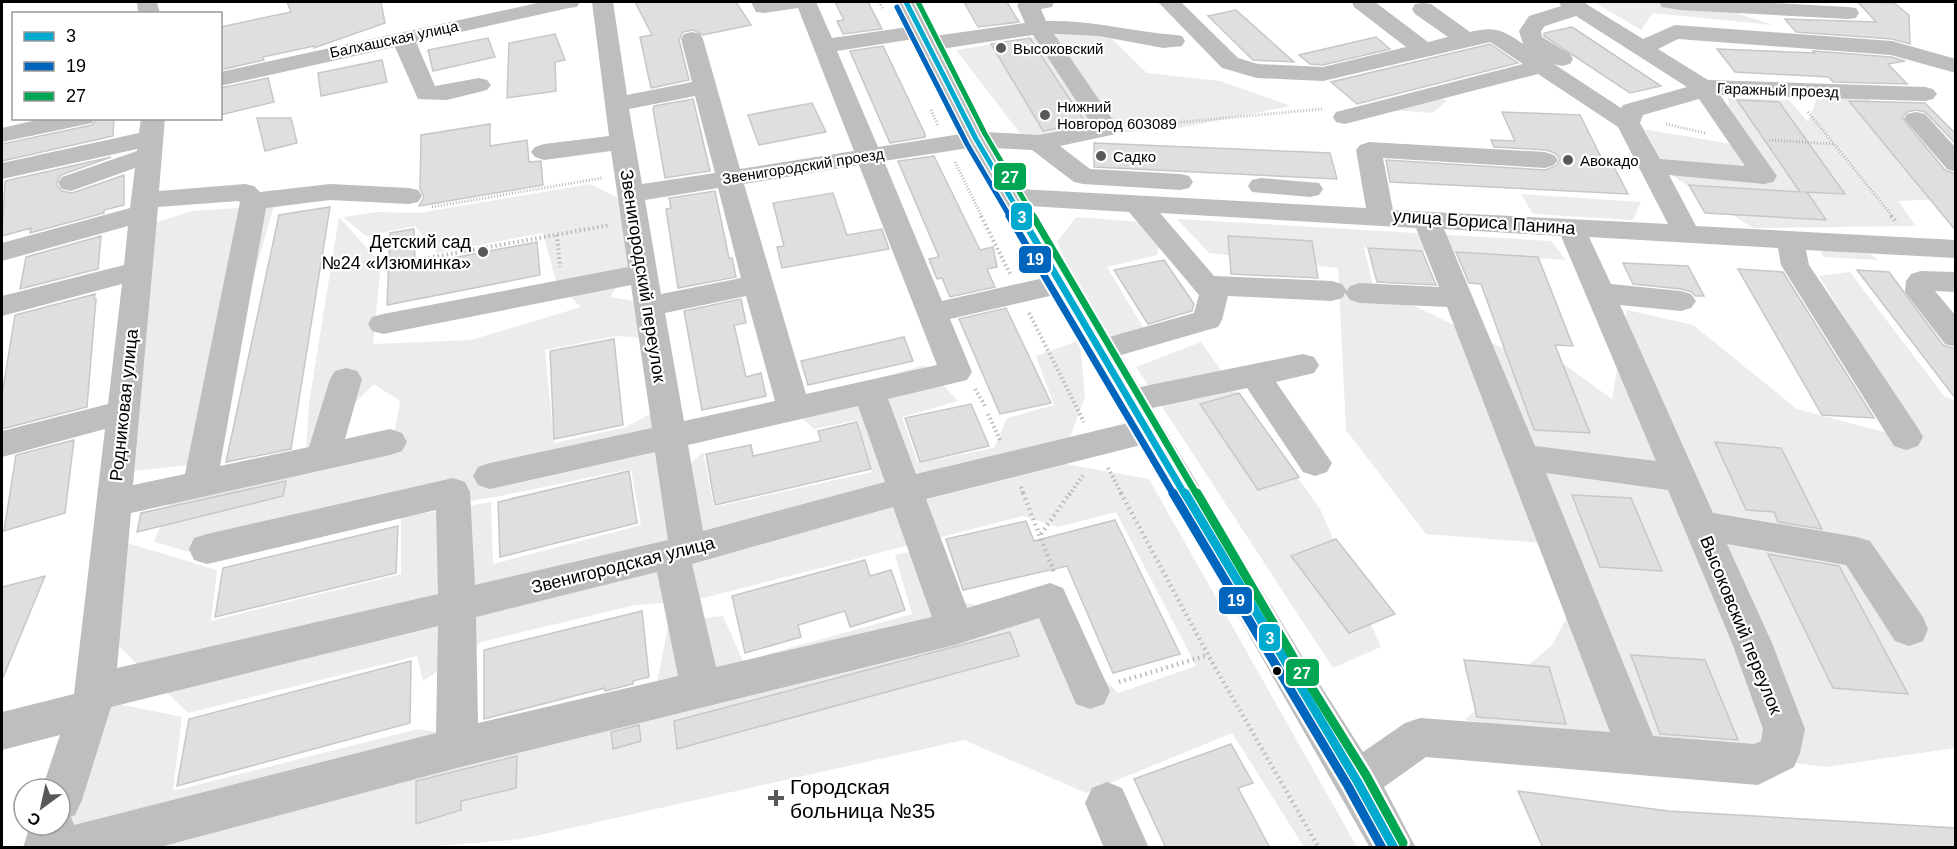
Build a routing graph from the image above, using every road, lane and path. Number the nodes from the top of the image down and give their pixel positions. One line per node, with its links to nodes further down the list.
1 (569, 2): 12 (street, Балхашская улица)
2 (602, 2): 34 (street, Звенигородский переулок)
3 (761, 2): 4 (street)
4 (798, 2)
5 (806, 2): 22 (street)
6 (906, 2): 16 (street)
7 (1044, 2): 15 (street)
8 (1168, 2): 27 (street)
9 (1362, 2): 24 (street)
10 (1670, 2): 14 (street)
11 (1573, 5): 21 (street); 23 (street)
12 (511, 7): 17 (street, Балхашская улица)
13 (1423, 9): 19 (street)
14 (1848, 13)
15 (1038, 27): 16 (street); 20 (street); 40 (street)
16 (925, 37): 22 (street); 43 (street)
17 (403, 38): 28 (street, Балхашская улица); 29 (street)
18 (692, 39): 30 (street)
19 (1466, 39): 21 (street); 24 (street)
20 (1174, 41)
21 (1524, 45): 25 (street); 37 (street)
22 (824, 46): 48 (street)
23 (1642, 48): 26 (street); 31 (street)
24 (1423, 50): 27 (street)
25 (1542, 66): 35 (street); 37 (street)
26 (1956, 66)
27 (1312, 73): 35 (street)
28 (222, 79)
29 (479, 86)
30 (705, 87): 34 (street); 53 (street)
31 (1703, 87): 32 (street, Гаражный проезд); 37 (street, Гаражный проезд); 51 (street)
32 (1791, 90): 33 (street, Гаражный проезд); 69 (path)
33 (1925, 94)
34 (616, 104): 44 (street, Звенигородский переулок)
35 (1341, 112): 40 (path); 46 (street)
36 (1578, 112): 37 (street)
37 (1633, 116): 51 (street)
38 (1916, 119): 50 (street)
39 (73, 120): 41 (street)
40 (1107, 129): 45 (street, Звенигородский проезд)
41 (2, 135)
42 (151, 137): 52 (street); 55 (street); 63 (street, Родниковая улица)
43 (976, 138): 45 (street, Звенигородский проезд); 48 (street, Звенигородский проезд); 58 (street)
44 (622, 142): 47 (street); 57 (street, Звенигородский переулок)
45 (1039, 143): 54 (street)
46 (1368, 150): 49 (street); 62 (street)
47 (544, 152)
48 (868, 157): 53 (street, Звенигородский проезд); 85 (street)
49 (1545, 160)
50 (1956, 165)
51 (1649, 166): 67 (street)
52 (2, 171)
53 (729, 177): 57 (street, Звенигородский проезд); 76 (street)
54 (1180, 182)
55 (71, 183)
56 (1261, 186): 62 (street)
57 (630, 196): 60 (path); 66 (path); 74 (street, Звенигородский переулок)
58 (1011, 197): 61 (street, улица Бориса Панина); 77 (street)
59 (254, 201): 60 (street); 63 (street); 108 (street)
60 (419, 202)
61 (1136, 203): 62 (street, улица Бориса Панина); 78 (street)
62 (1378, 204): 64 (street, улица Бориса Панина)
63 (144, 207): 71 (street); 73 (street, Родниковая улица)
64 (1426, 218): 65 (street, улица Бориса Панина); 81 (street)
65 (1571, 227): 67 (street, улица Бориса Панина); 80 (street, Высоковский переулок)
66 (557, 235): 72 (path); 79 (path)
67 (1687, 235): 68 (street, улица Бориса Панина)
68 (1790, 240): 69 (street, улица Бориса Панина); 98 (street)
69 (1917, 247): 70 (street, улица Бориса Панина)
70 (1956, 249)
71 (2, 252)
72 (389, 265)
73 (137, 271): 83 (street); 94 (street, Родниковая улица)
74 (644, 273): 79 (street); 84 (street, Звенигородский переулок)
75 (1956, 282): 87 (street)
76 (757, 284): 84 (street); 93 (street)
77 (1060, 284): 85 (street); 88 (street)
78 (1206, 285): 81 (street); 88 (street)
79 (562, 289): 86 (street)
80 (1600, 293): 82 (street); 107 (street, Высоковский переулок)
81 (1459, 298): 102 (street)
82 (1681, 302)
83 (2, 306)
84 (648, 307): 97 (street, Звенигородский переулок)
85 (932, 313): 92 (street)
86 (383, 324)
87 (1956, 337)
88 (1102, 350): 96 (street)
89 (1303, 365): 90 (street, Звенигородская улица)
90 (1255, 375): 96 (street, Звенигородская улица); 103 (street)
91 (346, 379): 101 (street)
92 (869, 392): 93 (street); 109 (street)
93 (794, 409): 97 (street)
94 (123, 412): 100 (street); 110 (street, Родниковая улица)
95 (988, 414): 104 (path)
96 (1140, 415): 104 (street, Звенигородская улица); 127 (street)
97 (669, 436): 106 (street); 114 (street, Звенигородский переулок)
98 (1906, 437)
99 (390, 442): 101 (street)
100 (2, 444)
101 (323, 456): 108 (street)
102 (1523, 457): 107 (street); 125 (street)
103 (1315, 463)
104 (1012, 465): 109 (street, Звенигородская улица); 112 (path)
105 (1087, 471): 112 (path)
106 (490, 476)
107 (1680, 478): 111 (street, Высоковский переулок)
108 (200, 484): 110 (street)
109 (903, 491): 114 (street, Звенигородская улица); 117 (street)
110 (114, 503): 122 (street, Родниковая улица)
111 (1701, 525): 118 (street); 125 (street, Высоковский переулок)
112 (1040, 534): 115 (path)
113 (207, 549): 116 (street)
114 (680, 552): 116 (street, Звенигородская улица); 120 (street, Звенигородский переулок)
115 (1050, 599): 117 (street); 121 (street)
116 (457, 605): 122 (street, Звенигородская улица); 124 (street)
117 (955, 628): 120 (street)
118 (1909, 629)
119 (1208, 655): 121 (path)
120 (701, 690): 124 (street)
121 (1090, 691)
122 (92, 700): 123 (street, Звенигородская улица); 126 (street, Родниковая улица)
123 (2, 731)
124 (458, 748): 129 (street)
125 (1639, 754): 127 (street, Высоковский переулок)
126 (67, 777)
127 (1357, 781): 131 (street)
128 (1107, 803): 130 (street)
129 (70, 848)
130 (1127, 848)
131 (1394, 848)

